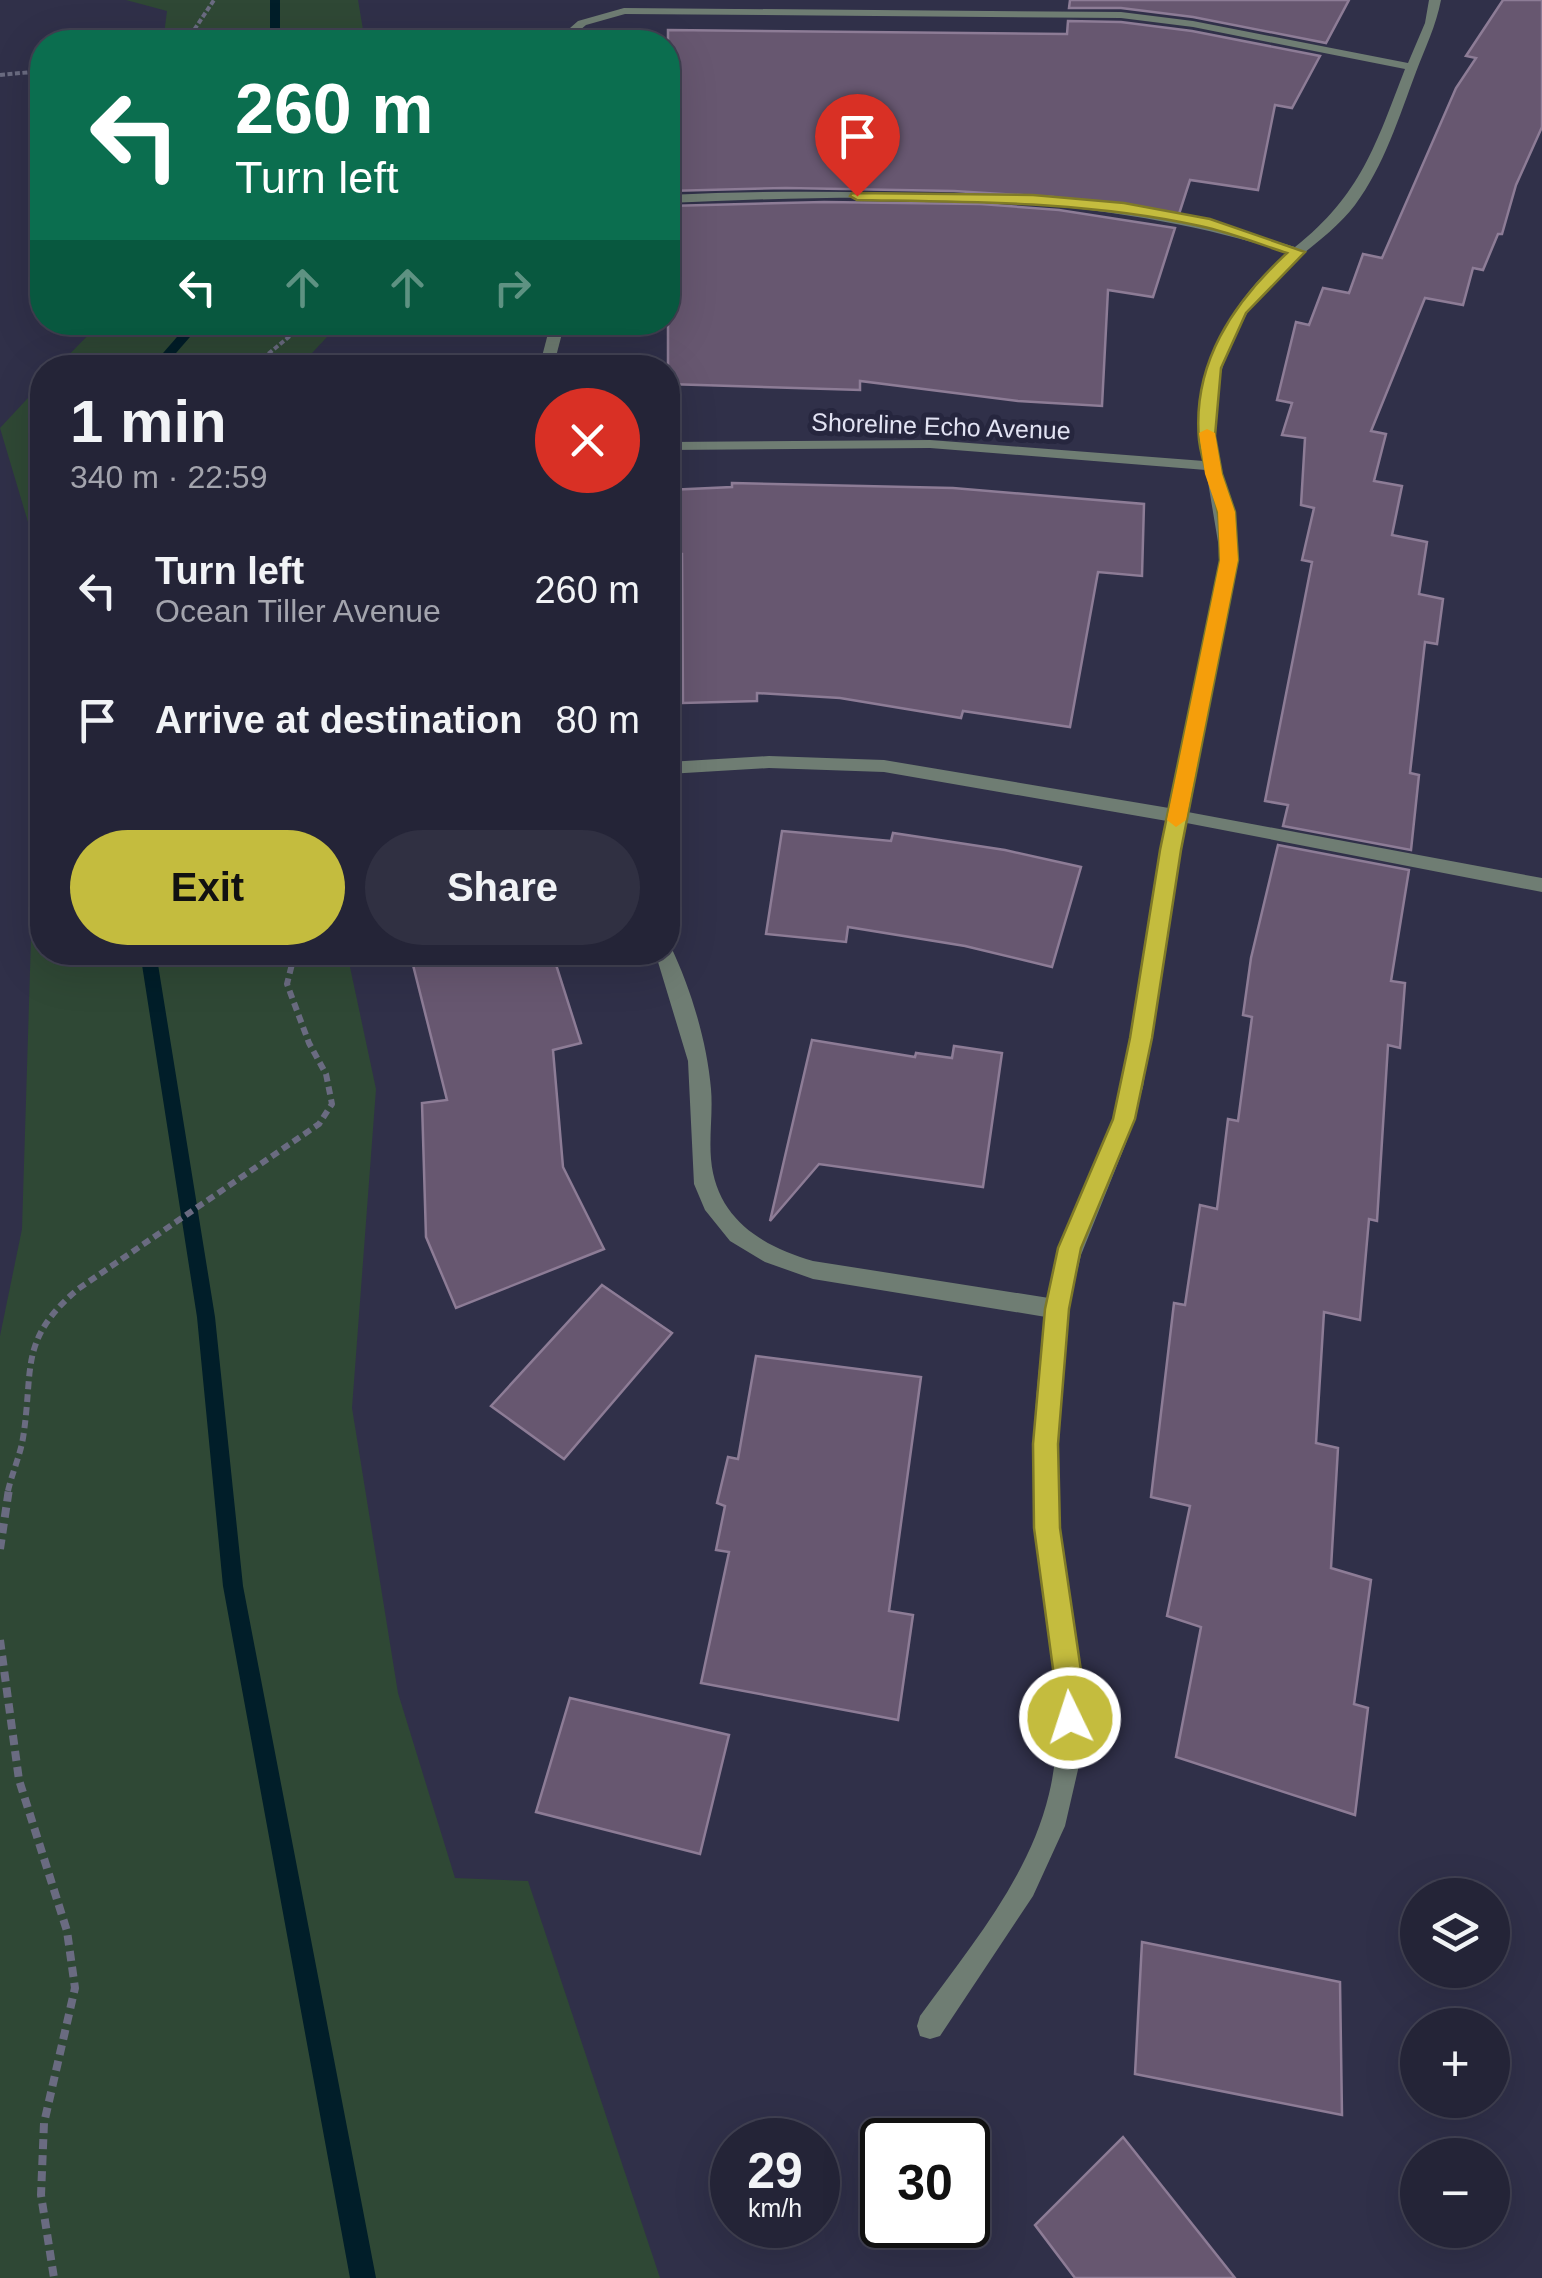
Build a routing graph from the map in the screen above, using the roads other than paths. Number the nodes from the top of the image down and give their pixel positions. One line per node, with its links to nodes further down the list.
1 (1435, 0): 4 (street)
2 (970, 6): 3 (street); 4 (street)
3 (574, 30)
4 (1412, 67): 6 (street)
5 (680, 199): 6 (street)
6 (1298, 252): 8 (street)
7 (680, 446): 8 (street, Shoreline Echo Avenue)
8 (1212, 466): 10 (street)
9 (680, 767): 10 (street)
10 (1177, 816): 11 (street); 13 (street)
11 (1542, 885)
12 (668, 965): 13 (street)
13 (1057, 1309): 14 (street)
14 (930, 2026)

